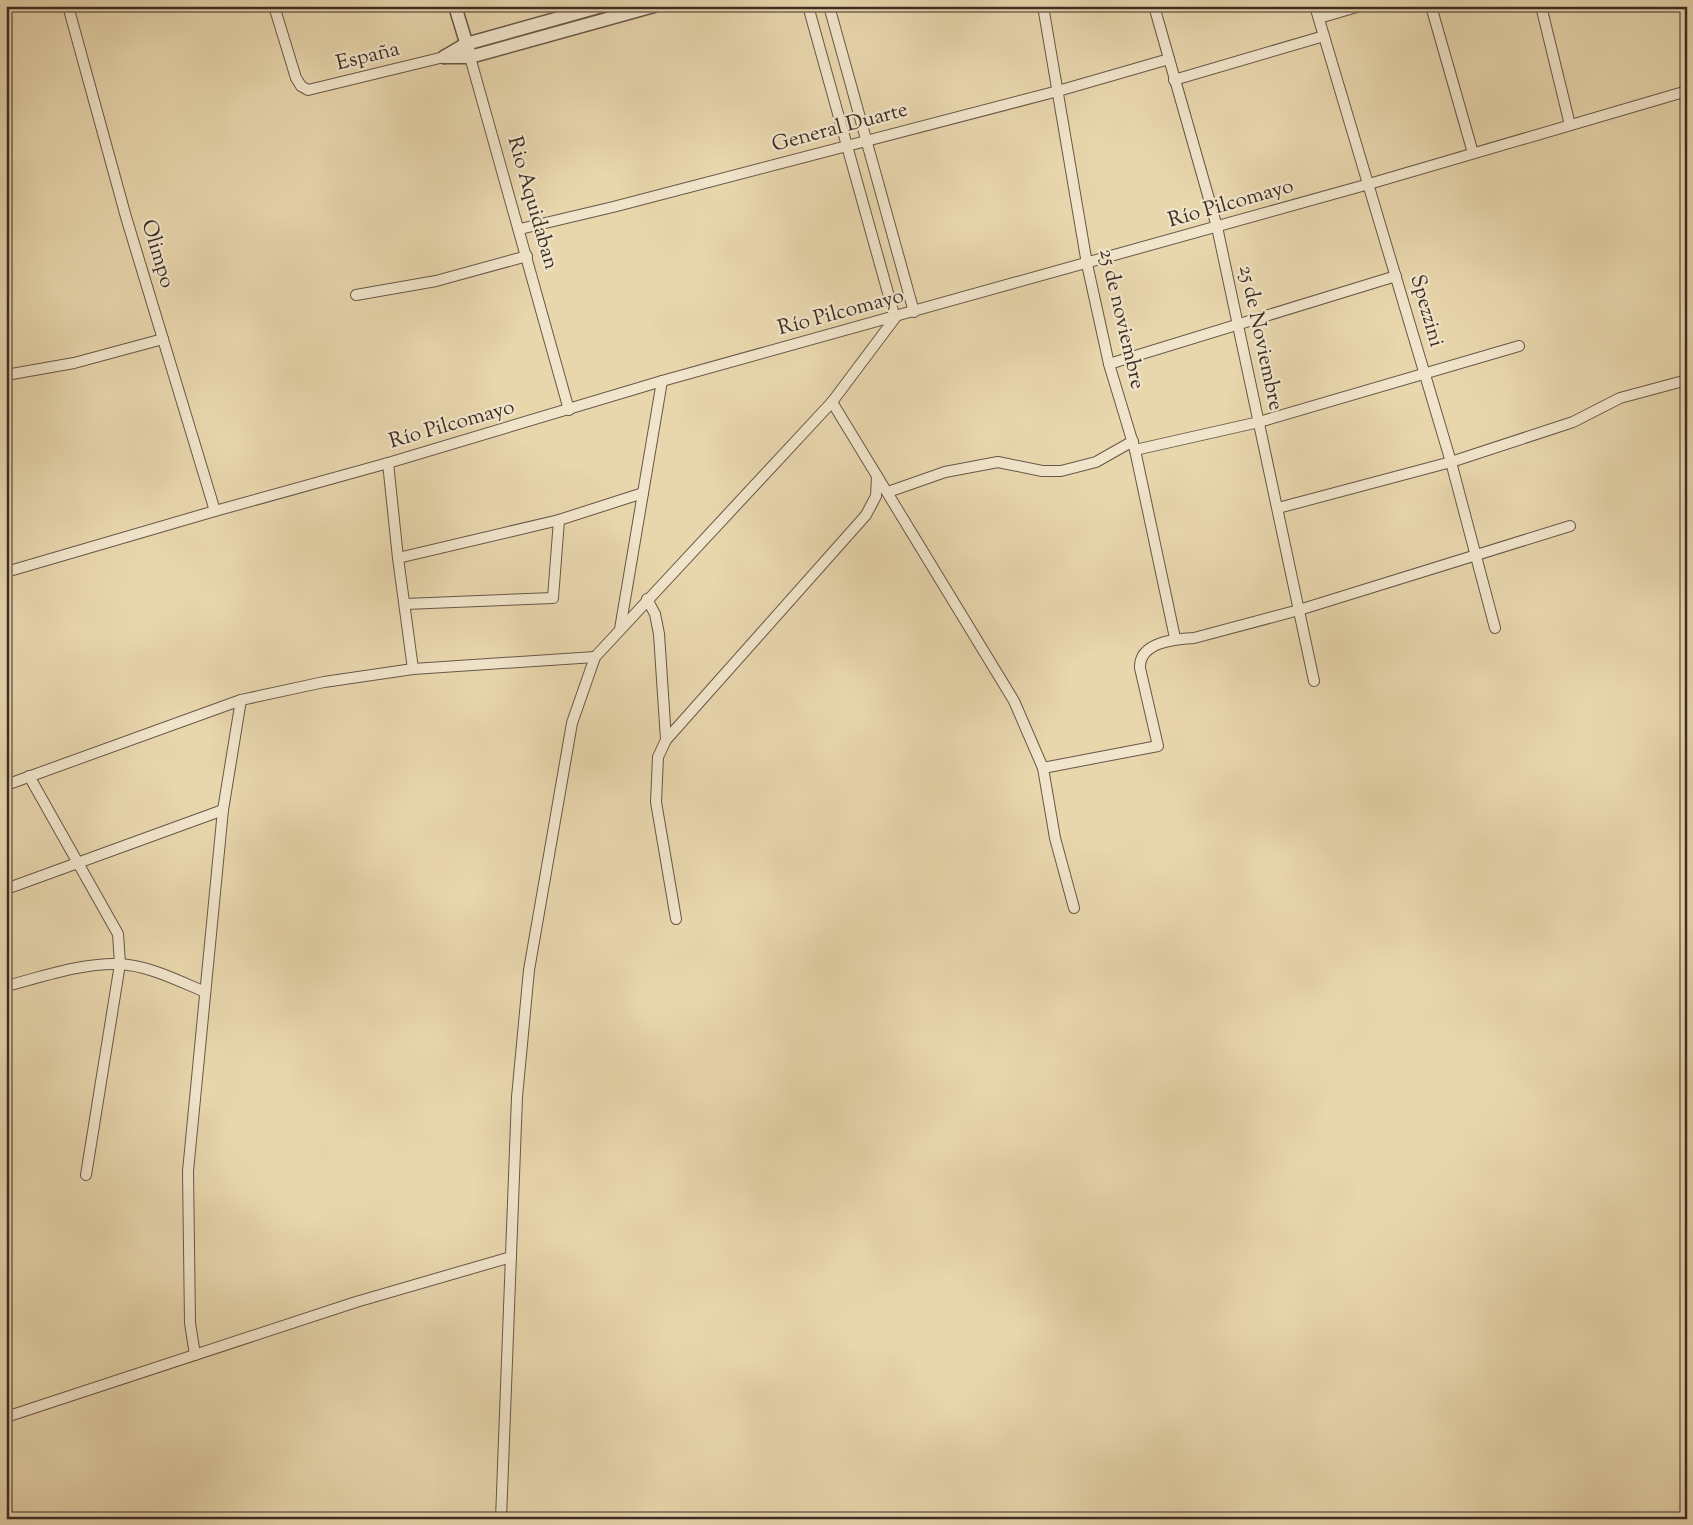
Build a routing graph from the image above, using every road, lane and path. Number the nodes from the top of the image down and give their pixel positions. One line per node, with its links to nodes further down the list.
1 (68, 6): 37 (street, Olimpo)
2 (274, 6): 17 (street, España)
3 (455, 6): 16 (street, Rio Aquidaban)
4 (602, 6): 16 (street)
5 (654, 6): 18 (street)
6 (808, 6): 25 (street)
7 (829, 6): 24 (street)
8 (1042, 6): 21 (street, 25 de noviembre)
9 (1154, 6): 19 (street, 25 de Noviembre)
10 (1315, 6): 14 (street, Spezzini)
11 (1360, 6): 14 (street)
12 (1431, 6): 26 (street)
13 (1541, 6): 23 (street)
14 (1319, 18): 15 (street, Spezzini)
15 (1324, 36): 20 (street); 27 (street, Spezzini)
16 (466, 44): 17 (street); 18 (street, Rio Aquidaban)
17 (444, 57): 18 (street)
18 (470, 57): 29 (street, Rio Aquidaban)
19 (1169, 59): 20 (street, 25 de Noviembre); 21 (street, General Duarte)
20 (1174, 80): 28 (street, 25 de Noviembre)
21 (1058, 91): 24 (street, General Duarte); 31 (street, 25 de noviembre)
22 (1687, 91): 23 (street, Río Pilcomayo)
23 (1570, 125): 26 (street, Río Pilcomayo)
24 (866, 140): 25 (street, General Duarte); 34 (street)
25 (847, 145): 29 (street, General Duarte); 35 (street)
26 (1473, 153): 27 (street, Río Pilcomayo)
27 (1369, 184): 28 (street, Río Pilcomayo); 32 (street, Spezzini)
28 (1216, 227): 31 (street, Río Pilcomayo); 36 (street, 25 de Noviembre)
29 (520, 229): 30 (street, Rio Aquidaban)
30 (527, 256): 33 (street); 45 (street, Rio Aquidaban)
31 (1087, 264): 34 (street, Río Pilcomayo); 39 (street, 25 de noviembre)
32 (1396, 276): 36 (street); 40 (street, Spezzini)
33 (356, 295)
34 (914, 312): 35 (street, Río Pilcomayo)
35 (895, 318): 43 (street, Río Pilcomayo); 44 (street)
36 (1238, 324): 39 (street); 46 (street, 25 de Noviembre)
37 (163, 339): 41 (street); 54 (street, Olimpo)
38 (1519, 346): 40 (street)
39 (1110, 364): 47 (street, 25 de noviembre)
40 (1424, 373): 46 (street); 48 (street, Spezzini)
41 (6, 375)
42 (1687, 380): 48 (street)
43 (662, 381): 45 (street, Río Pilcomayo); 52 (street)
44 (832, 402): 50 (street); 60 (street)
45 (569, 410): 49 (street, Río Pilcomayo)
46 (1259, 422): 47 (street); 53 (street, 25 de Noviembre)
47 (1134, 446): 51 (street); 65 (street, 25 de noviembre)
48 (1451, 462): 53 (street); 57 (street, Spezzini)
49 (388, 463): 54 (street, Río Pilcomayo); 58 (street)
50 (877, 476): 51 (street); 70 (street)
51 (888, 492): 71 (street)
52 (643, 493): 55 (street); 64 (street)
53 (1278, 508): 62 (street, 25 de Noviembre)
54 (215, 511): 59 (street, Río Pilcomayo)
55 (559, 520): 58 (street); 61 (street)
56 (1570, 526): 57 (street)
57 (1475, 555): 62 (street); 63 (street, Spezzini)
58 (398, 558): 61 (street)
59 (6, 572)
60 (647, 599): 64 (street); 70 (street)
61 (405, 604): 67 (street)
62 (1299, 610): 65 (street); 68 (street, 25 de Noviembre)
63 (1495, 628)
64 (620, 629): 66 (street)
65 (1176, 638): 71 (street)
66 (595, 657): 67 (street); 83 (street)
67 (413, 669): 69 (street)
68 (1314, 681)
69 (241, 700): 72 (street); 74 (street)
70 (666, 740): 78 (street)
71 (1043, 768): 77 (street)
72 (29, 776): 73 (street); 75 (street)
73 (6, 785)
74 (223, 810): 75 (street); 81 (street)
75 (78, 862): 76 (street); 79 (street)
76 (6, 888)
77 (1074, 908)
78 (676, 919)
79 (120, 964): 80 (street); 81 (street); 82 (street)
80 (6, 986)
81 (205, 992): 84 (street)
82 (86, 1175)
83 (511, 1257): 84 (street); 86 (street)
84 (195, 1355): 85 (street)
85 (6, 1417)
86 (501, 1519)

